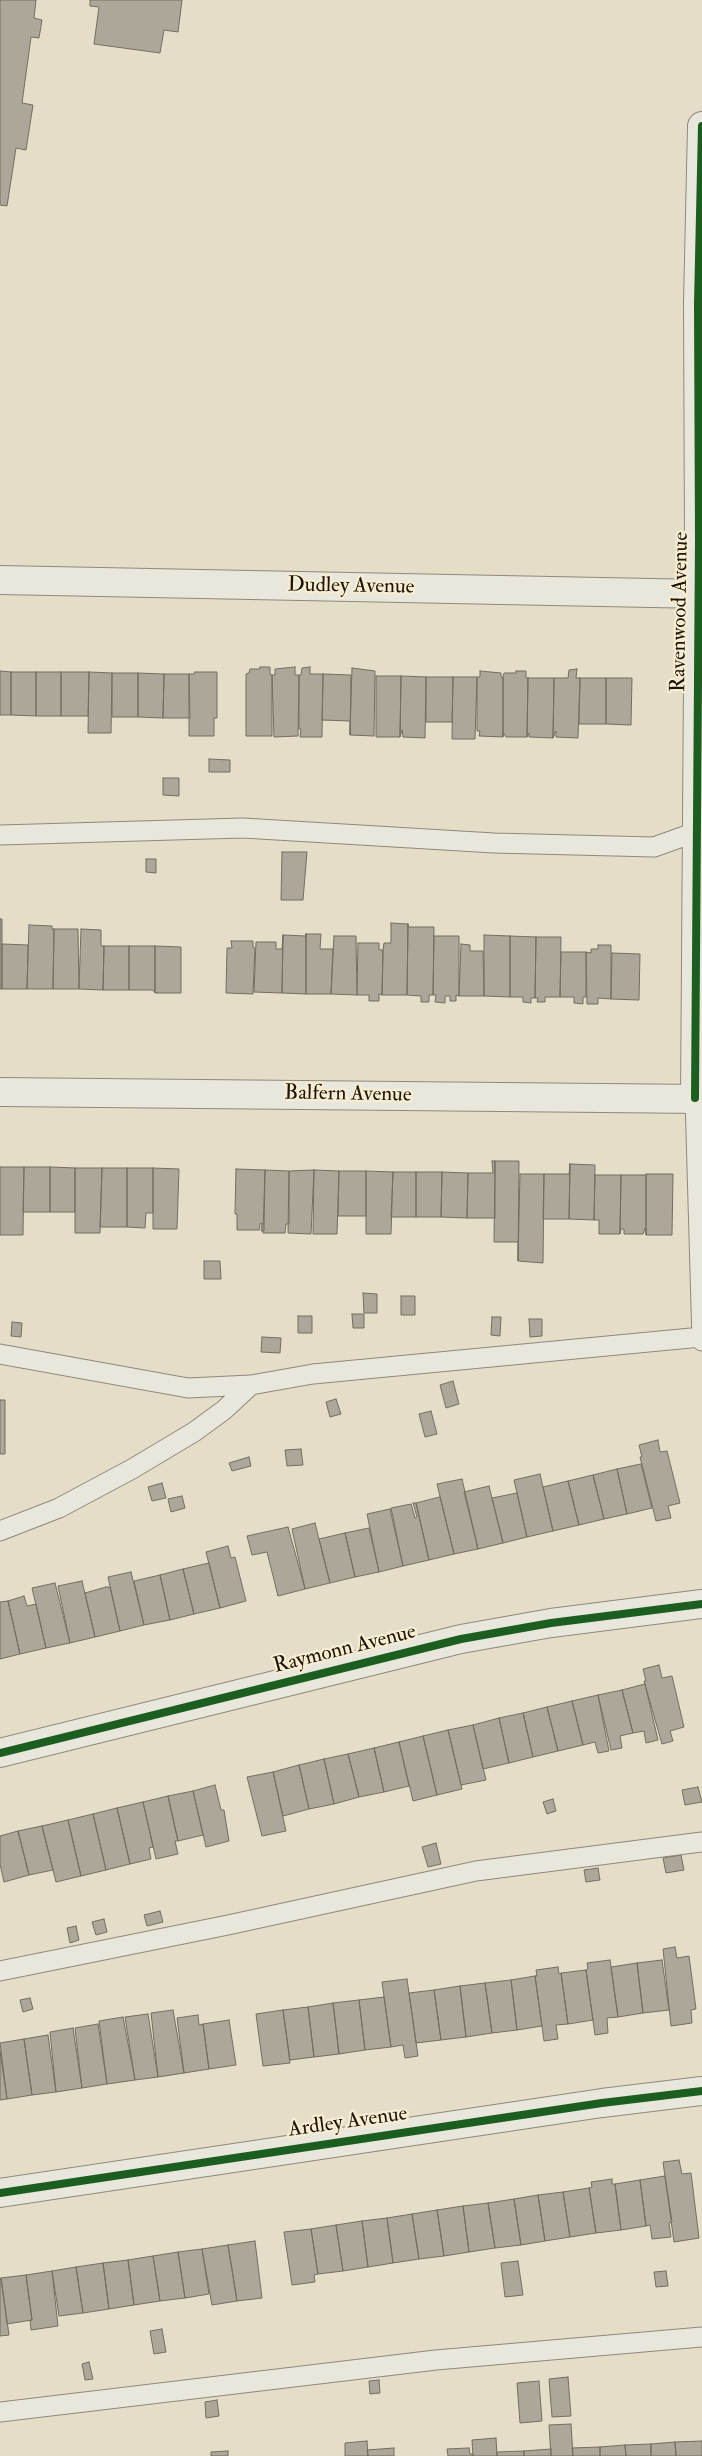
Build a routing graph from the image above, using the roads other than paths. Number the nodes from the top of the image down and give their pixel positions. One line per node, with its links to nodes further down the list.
1 (702, 126): 2 (street, Ravenwood Avenue)
2 (700, 348): 4 (street, Ravenwood Avenue)
3 (0, 580): 4 (street, Dudley Avenue)
4 (700, 593): 5 (street, Ravenwood Avenue)
5 (699, 833): 6 (lane); 8 (street, Ravenwood Avenue)
6 (0, 835)
7 (0, 1092): 8 (street, Balfern Avenue)
8 (699, 1099): 9 (lane)
9 (702, 1337): 10 (lane); 12 (lane)
10 (702, 1341)
11 (0, 1354): 12 (lane)
12 (251, 1385): 13 (lane)
13 (0, 1531)
14 (702, 1604): 15 (street, Raymonn Avenue)
15 (0, 1753)
16 (702, 1842): 17 (lane)
17 (0, 1971)
18 (702, 2091): 19 (street, Ardley Avenue)
19 (0, 2193)
20 (702, 2337): 21 (lane)
21 (0, 2412)

